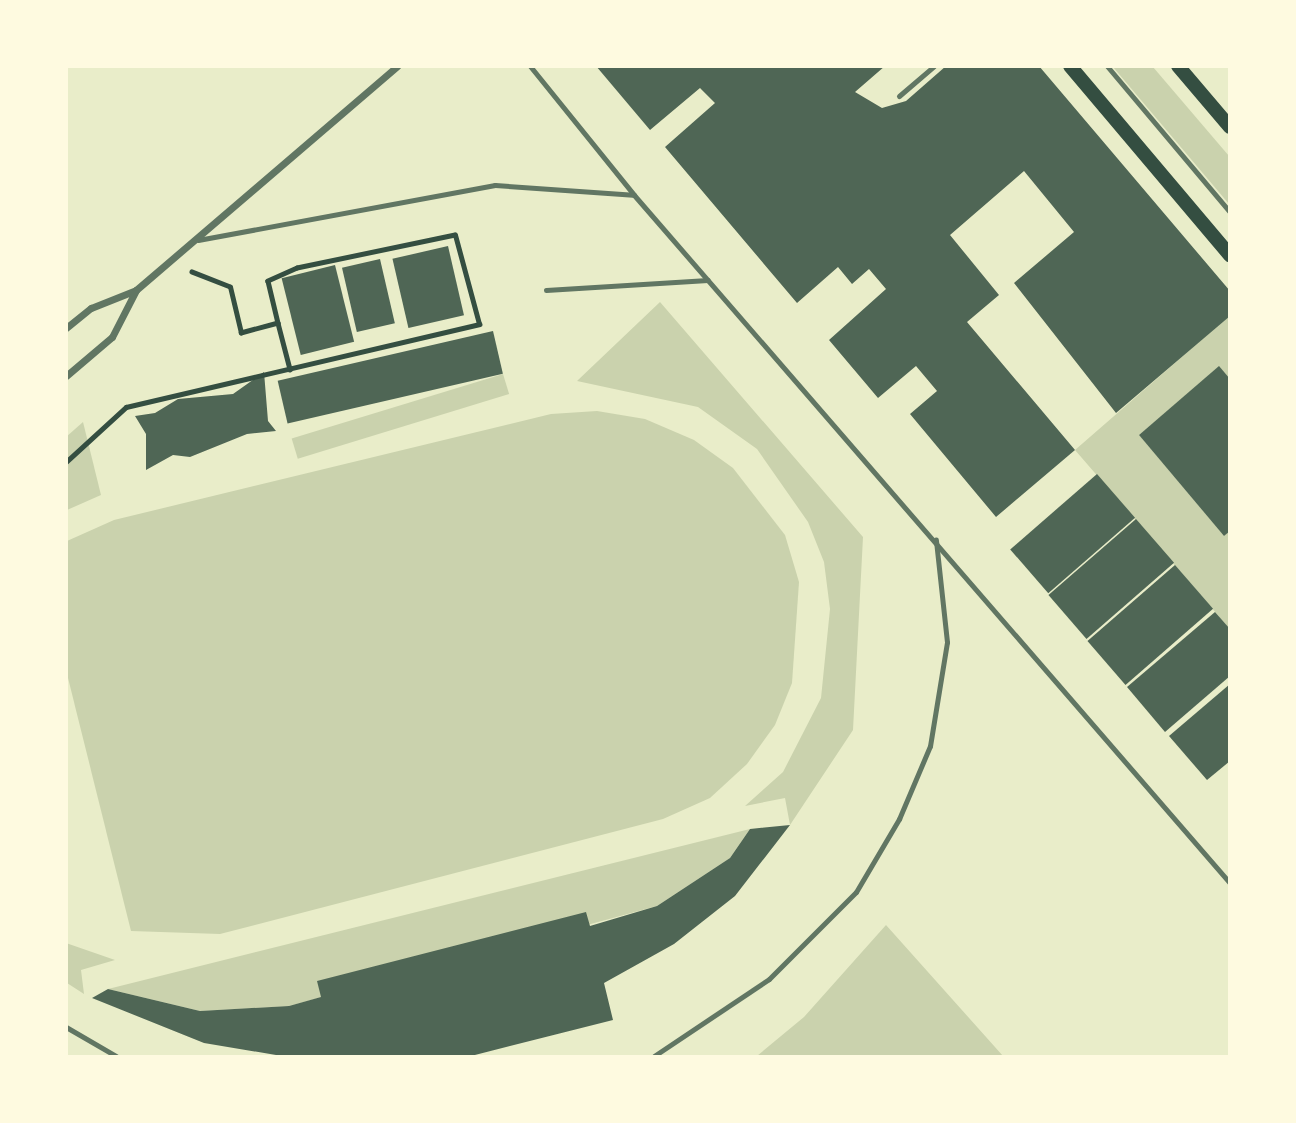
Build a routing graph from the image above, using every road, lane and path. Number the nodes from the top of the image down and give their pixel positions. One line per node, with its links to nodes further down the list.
1 (397, 66): 11 (street)
2 (530, 66): 9 (lane)
3 (934, 66): 7 (lane)
4 (1070, 66): 12 (main road)
5 (1107, 66): 10 (lane)
6 (1178, 66): 8 (main road)
7 (899, 96)
8 (1230, 127)
9 (634, 195): 11 (lane); 14 (lane)
10 (1230, 212)
11 (198, 240): 13 (street)
12 (1230, 255)
13 (169, 262): 15 (street); 17 (path)
14 (708, 280): 16 (lane); 22 (lane)
15 (136, 290): 18 (street); 20 (street)
16 (546, 290)
17 (278, 323): 19 (path); 19 (path)
18 (66, 328)
19 (290, 369): 21 (path)
20 (66, 376)
21 (66, 462)
22 (936, 540): 23 (lane); 26 (lane)
23 (1230, 883)
24 (66, 1027): 25 (lane)
25 (116, 1056)
26 (654, 1056)

